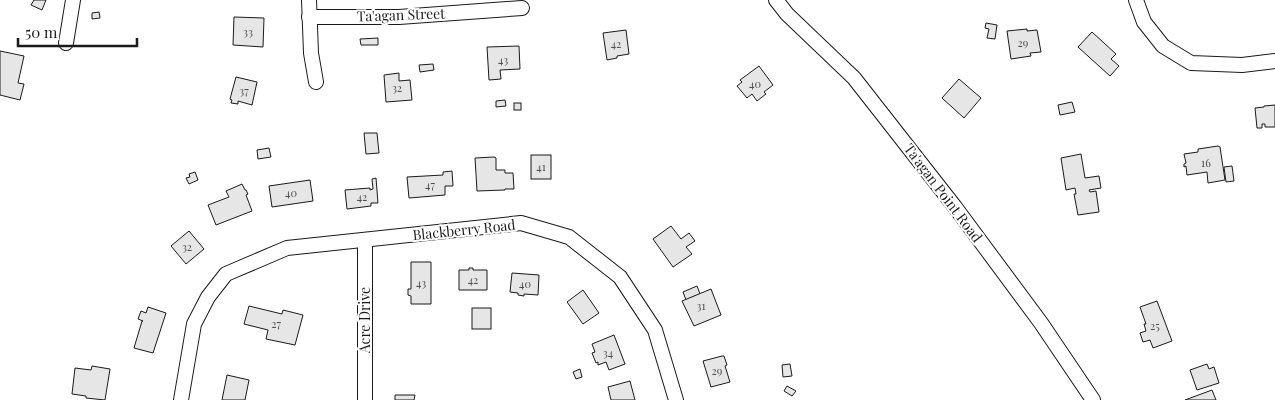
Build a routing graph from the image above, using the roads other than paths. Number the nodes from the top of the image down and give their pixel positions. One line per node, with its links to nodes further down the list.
1 (73, 0): 7 (street)
2 (309, 0): 6 (street)
3 (776, 0): 14 (street, Ta'agan Point Road)
4 (1136, 0): 8 (street)
5 (522, 8): 6 (street, Ta'agan Street)
6 (309, 18): 9 (street)
7 (66, 43)
8 (1275, 61)
9 (316, 82)
10 (365, 240): 11 (street, Blackberry Road); 12 (street, Acre Drive); 13 (street, Blackberry Road)
11 (181, 400)
12 (365, 400)
13 (676, 400)
14 (1093, 400)

